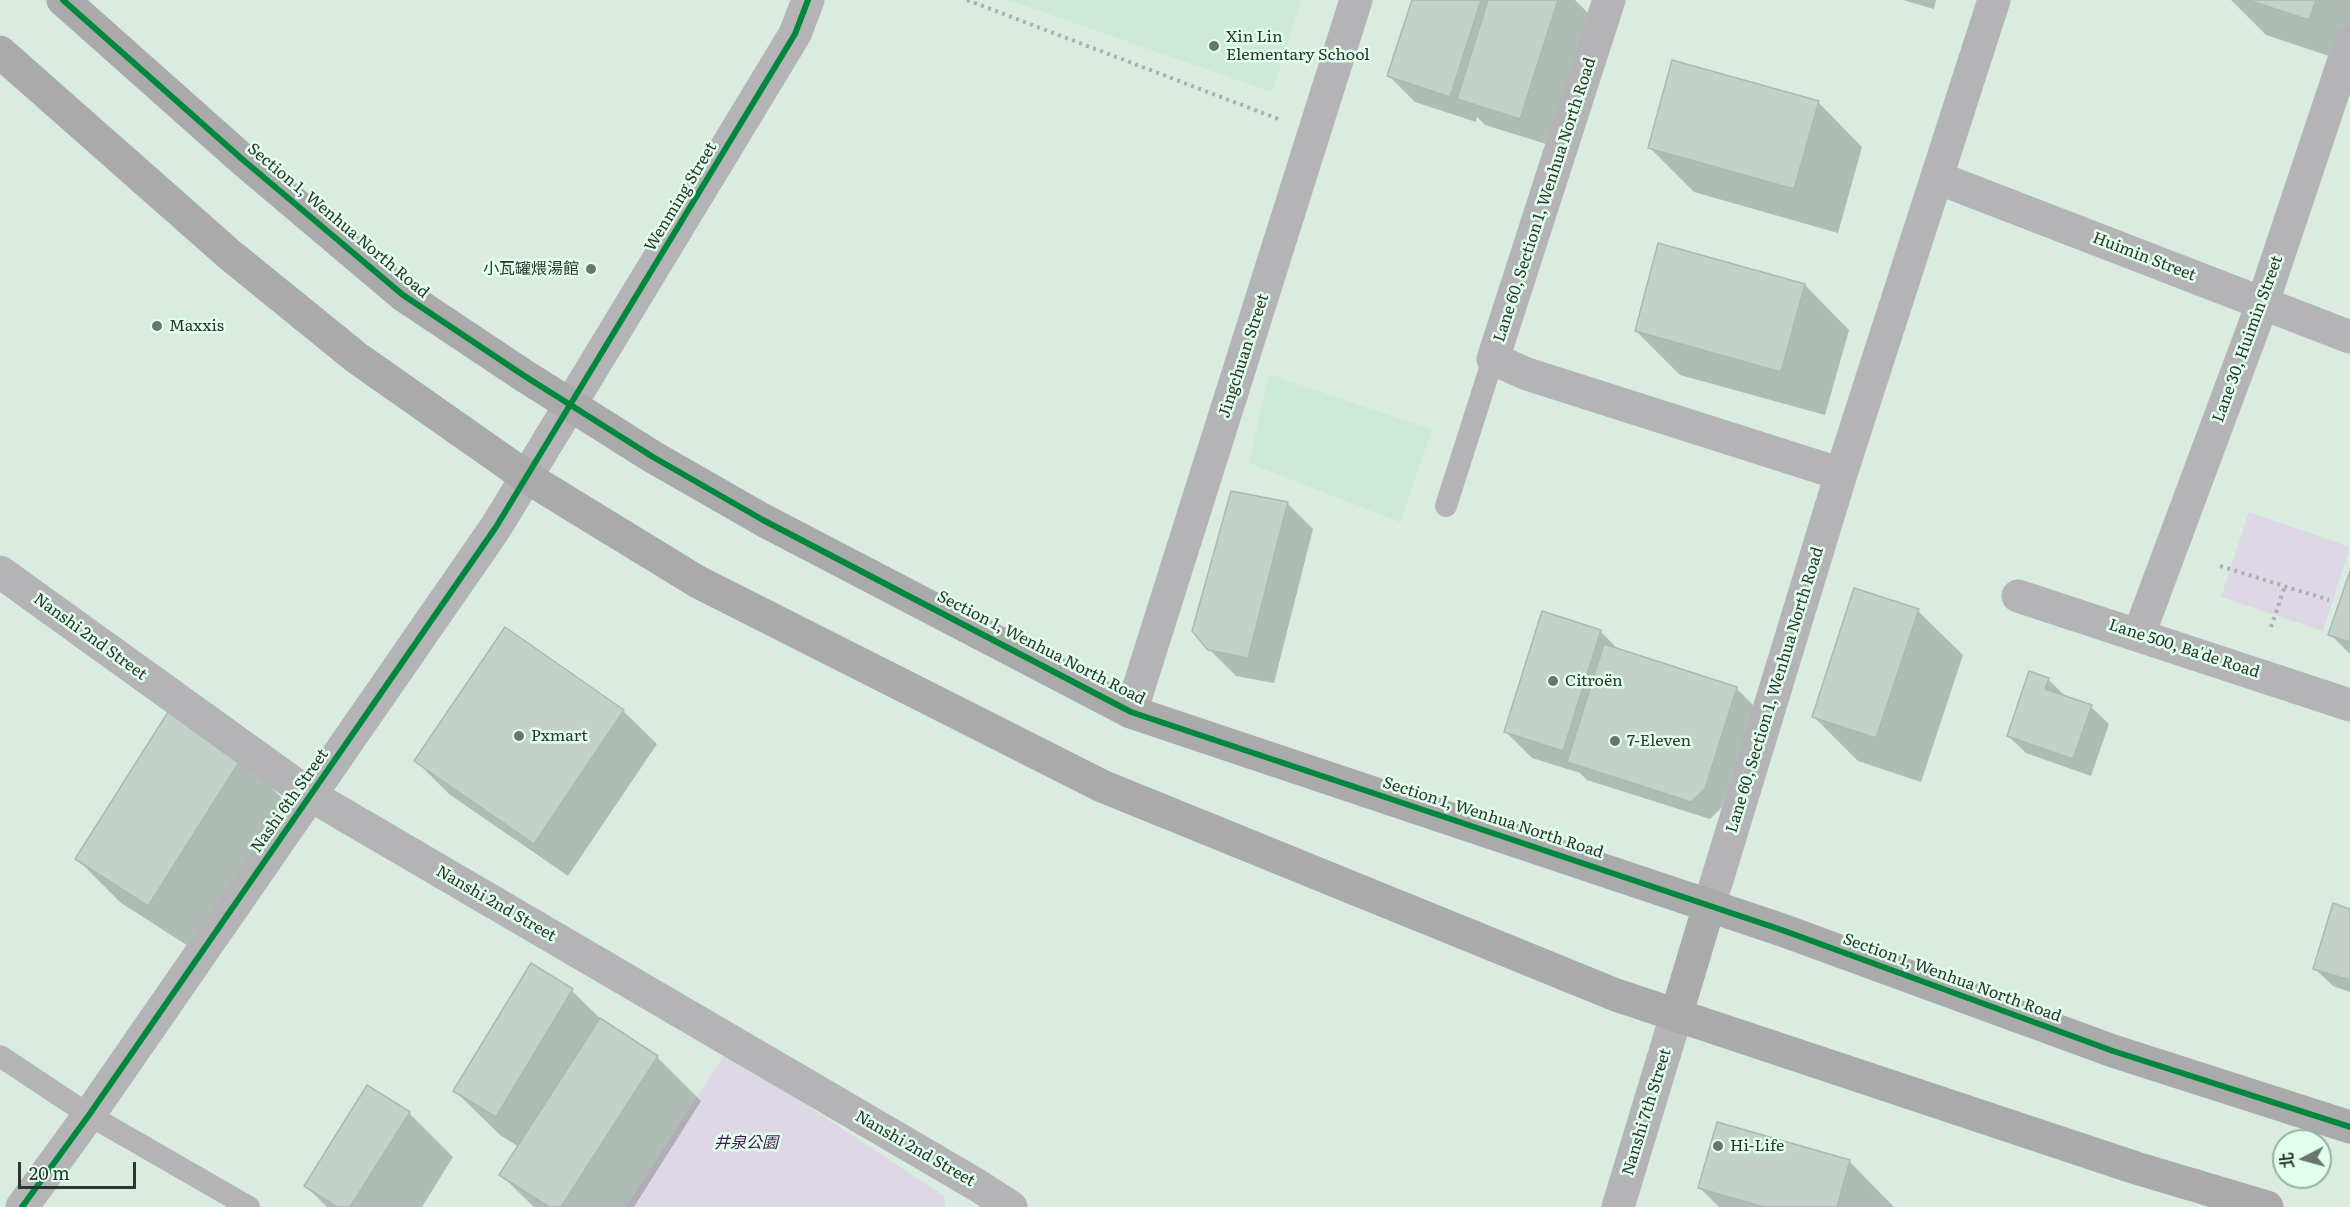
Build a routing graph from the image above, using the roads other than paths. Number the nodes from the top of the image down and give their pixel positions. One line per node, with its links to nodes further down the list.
1 (63, 0): 12 (street, Section 1, Wenhua North Road)
2 (808, 0): 12 (street, Wenming Street)
3 (1356, 0): 20 (street, Jingchuan Street)
4 (1609, 0): 11 (street, Lane 60, Section 1, Wenhua North Road)
5 (1994, 0): 8 (street, Lane 60, Section 1, Wenhua North Road)
6 (2350, 42): 9 (street, Lane 30, Huimin Street)
7 (0, 51): 14 (street)
8 (1938, 178): 9 (street, Huimin Street); 13 (street, Lane 60, Section 1, Wenhua North Road)
9 (2263, 302): 10 (street, Huimin Street); 18 (street, Lane 30, Huimin Street)
10 (2350, 337)
11 (1493, 358): 13 (street, Lane 60, Section 1, Wenhua North Road); 15 (lane)
12 (572, 405): 14 (street, Nashi 6th Street); 20 (street, Section 1, Wenhua North Road)
13 (1841, 474): 22 (street, Lane 60, Section 1, Wenhua North Road)
14 (528, 478): 21 (street, Nashi 6th Street); 23 (street)
15 (1446, 506)
16 (0, 572): 21 (street, Nanshi 2nd Street)
17 (2018, 596): 18 (street, Lane 500, Ba'de Road)
18 (2139, 634): 19 (street, Lane 500, Ba'de Road)
19 (2350, 705)
20 (1131, 712): 22 (street, Section 1, Wenhua North Road)
21 (310, 795): 25 (street, Nashi 6th Street); 27 (street, Nanshi 2nd Street)
22 (1710, 906): 23 (street); 26 (street, Section 1, Wenhua North Road)
23 (1676, 1016): 31 (street, Nanshi 7th Street); 32 (street)
24 (0, 1056): 25 (lane)
25 (89, 1115): 28 (street, Nashi 6th Street); 29 (lane)
26 (2350, 1127)
27 (977, 1196): 30 (street, Nanshi 2nd Street)
28 (22, 1207)
29 (249, 1207)
30 (1011, 1207)
31 (1618, 1207)
32 (2267, 1207)

